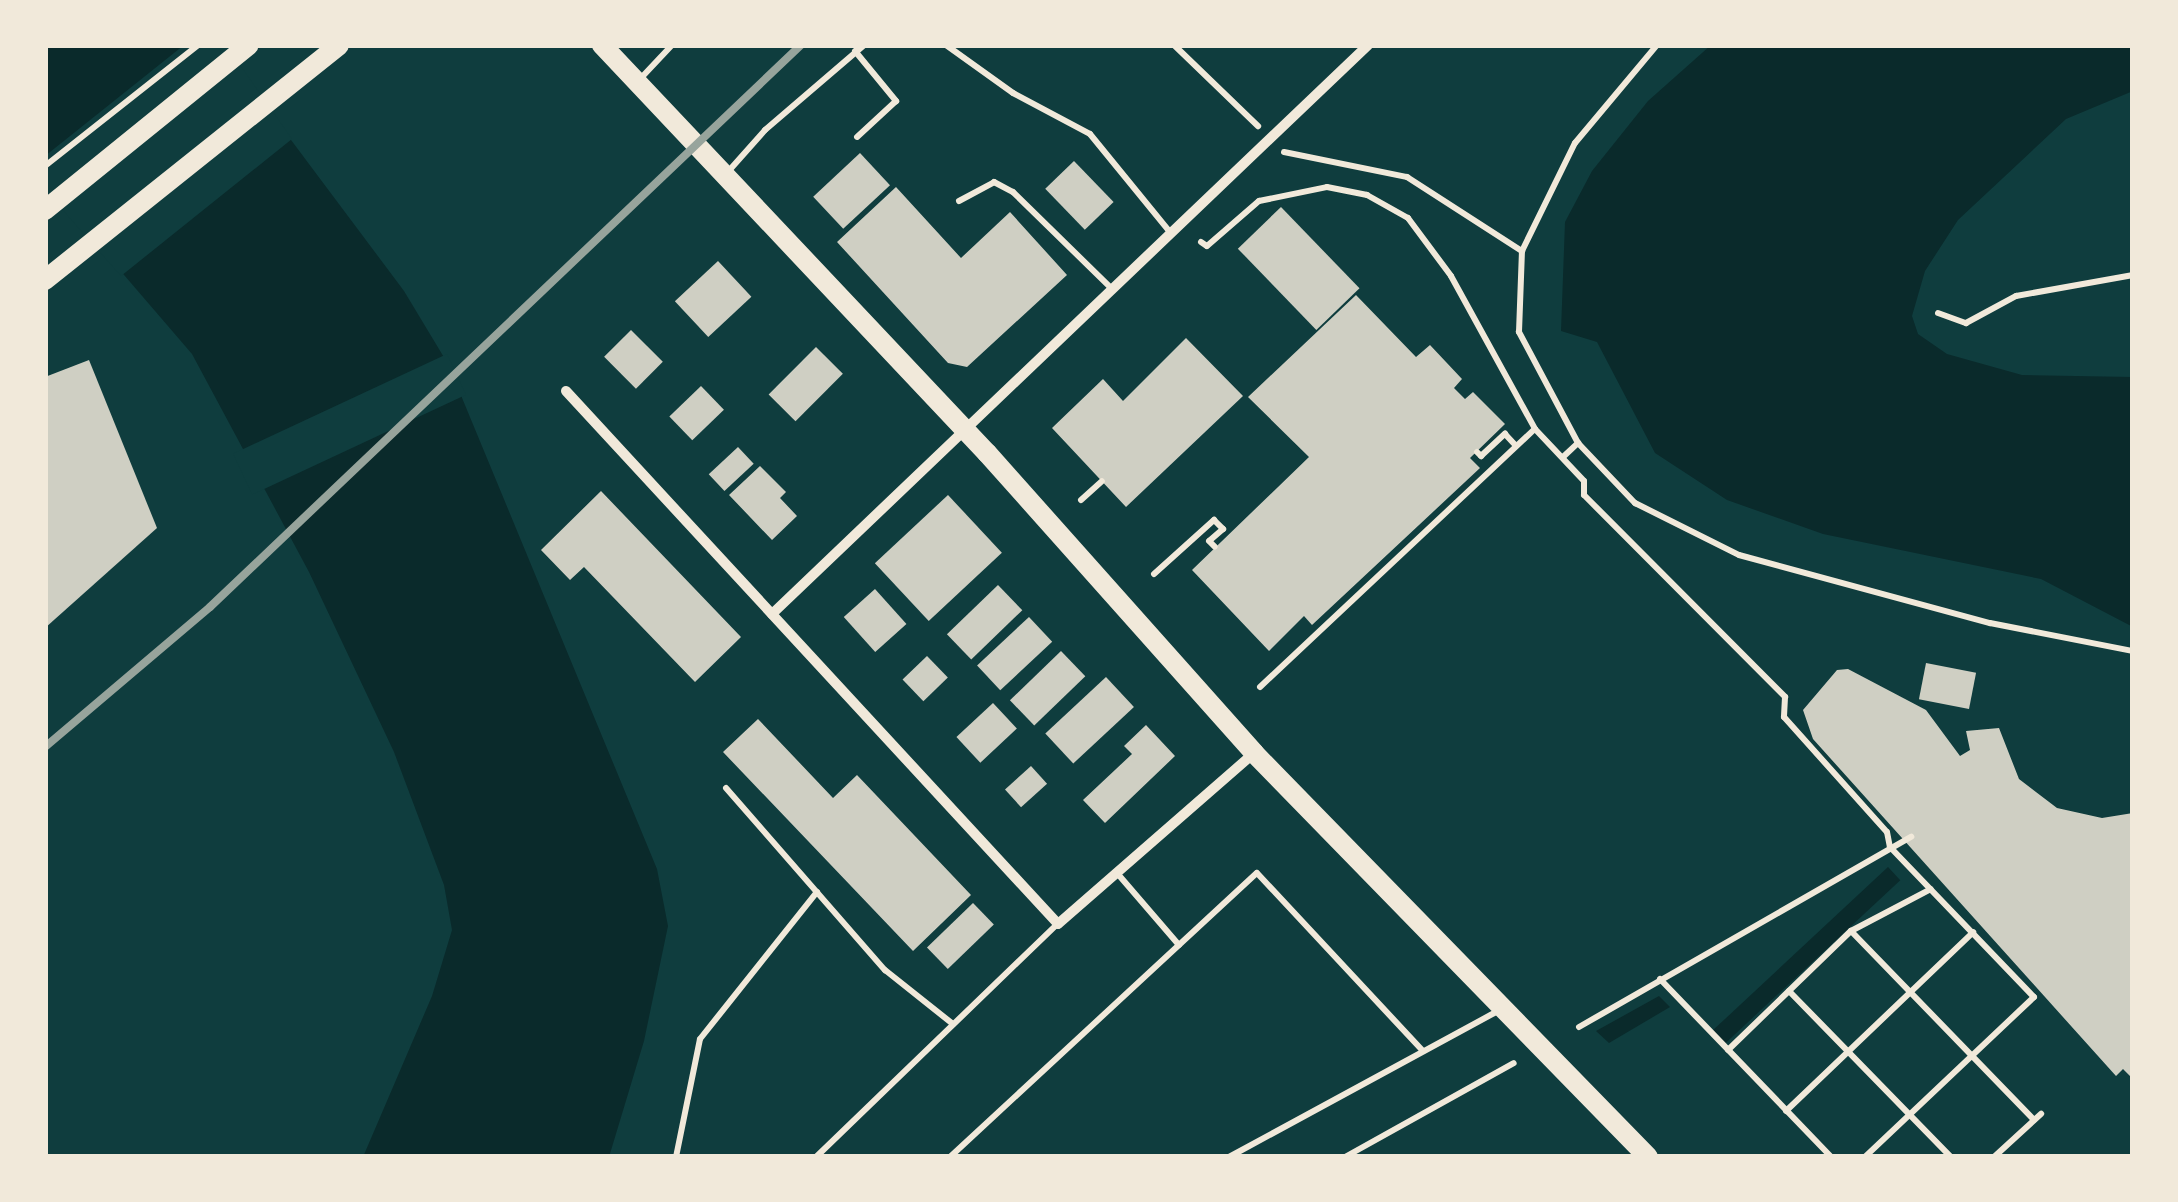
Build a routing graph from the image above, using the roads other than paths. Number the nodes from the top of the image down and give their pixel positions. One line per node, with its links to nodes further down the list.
1 (339, 45): 15 (main road)
2 (602, 45): 9 (main road)
3 (672, 45): 9 (lane)
4 (864, 45): 8 (lane)
5 (946, 45): 14 (lane)
6 (1368, 45): 14 (street)
7 (247, 47): 13 (main road)
8 (855, 51): 10 (lane); 11 (lane)
9 (637, 83): 11 (main road)
10 (858, 137)
11 (725, 175): 18 (main road)
12 (960, 202): 16 (lane)
13 (46, 210)
14 (1170, 232): 16 (street)
15 (45, 280)
16 (1110, 287): 18 (street)
17 (566, 391): 19 (street)
18 (962, 428): 19 (street); 20 (main road)
19 (772, 614): 24 (street)
20 (1254, 752): 22 (street); 26 (main road)
21 (726, 788): 23 (lane)
22 (1116, 872): 24 (street); 25 (lane)
23 (816, 892): 27 (lane); 29 (lane)
24 (1058, 924): 27 (lane)
25 (1179, 945): 28 (lane); 31 (lane)
26 (1503, 1008): 28 (lane); 33 (main road)
27 (954, 1024): 30 (lane)
28 (1423, 1051): 32 (lane)
29 (676, 1157)
30 (816, 1157)
31 (950, 1157)
32 (1230, 1157)
33 (1648, 1157)

